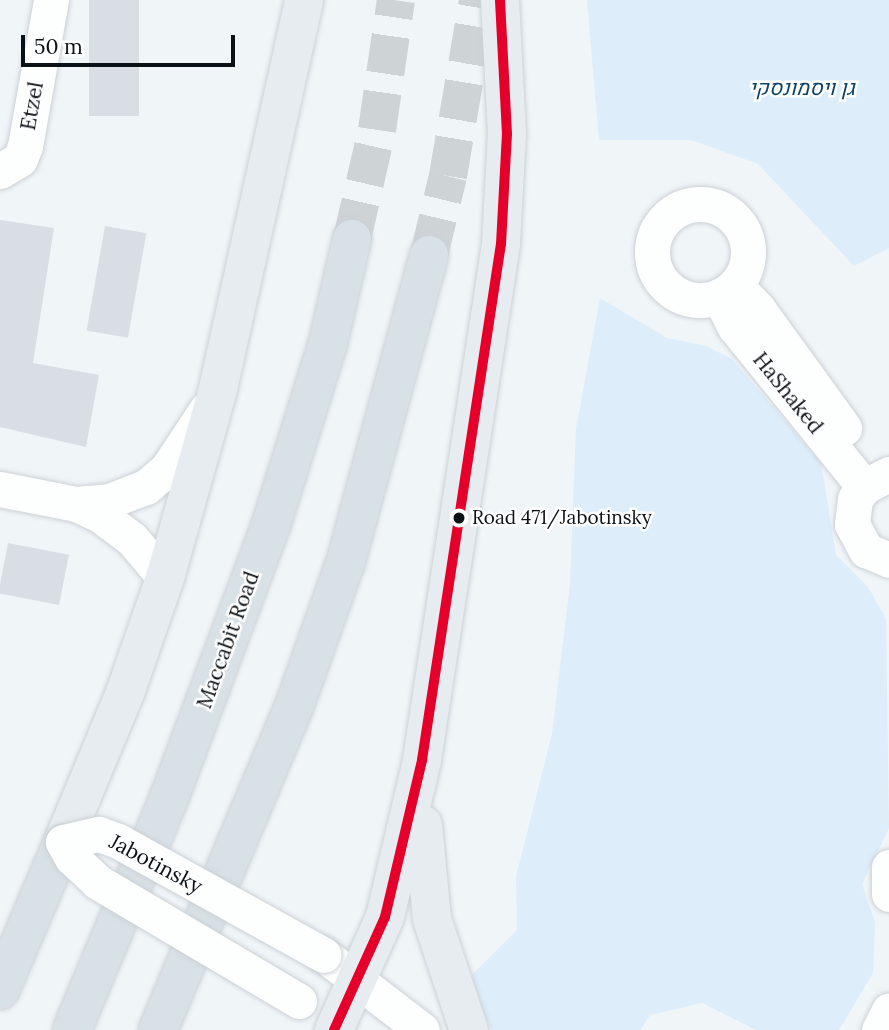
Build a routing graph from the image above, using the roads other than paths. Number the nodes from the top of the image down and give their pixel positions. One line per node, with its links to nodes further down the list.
1 (51, 0): 4 (street, Etzel)
2 (304, 0): 8 (main road)
3 (500, 0): 14 (main road)
4 (6, 169)
5 (352, 239): 22 (highway, Maccabit Road)
6 (429, 255): 23 (highway)
7 (727, 290): 9 (street, HaShaked)
8 (218, 388): 11 (street); 13 (main road)
9 (877, 480): 12 (street)
10 (0, 489): 11 (street)
11 (76, 504): 13 (street)
12 (886, 569)
13 (165, 578): 15 (main road)
14 (422, 761): 18 (main road); 25 (main road)
15 (63, 842): 18 (street, Jabotinsky, bridge); 19 (highway); 21 (street, Jabotinsky, bridge)
16 (889, 867): 17 (street)
17 (889, 894)
18 (360, 979): 21 (main road); 24 (street, Jabotinsky)
19 (0, 990)
20 (889, 1010): 26 (street)
21 (338, 1028)
22 (72, 1030)
23 (158, 1030)
24 (422, 1030)
25 (469, 1030)
26 (879, 1030)

